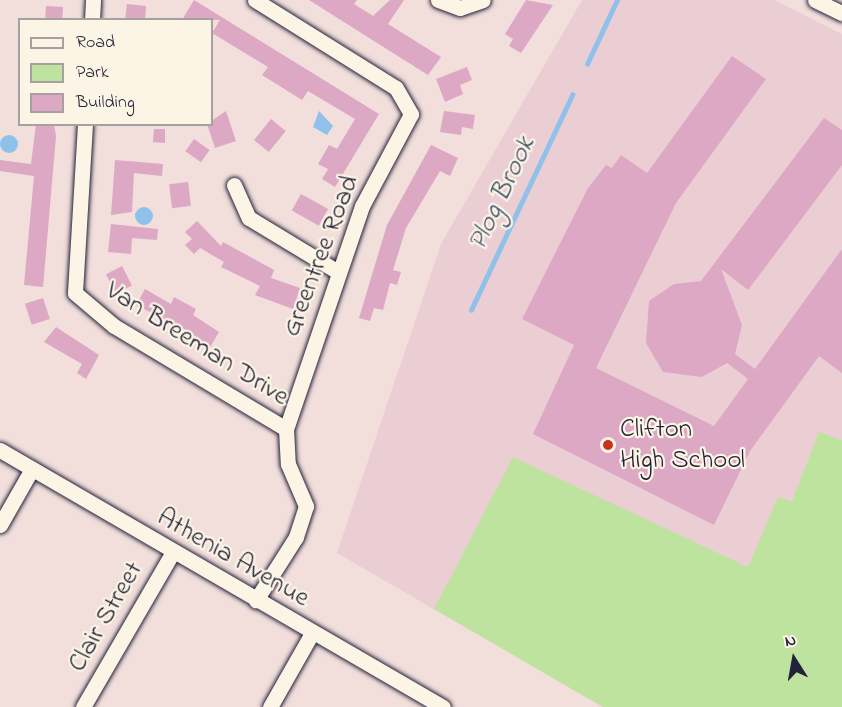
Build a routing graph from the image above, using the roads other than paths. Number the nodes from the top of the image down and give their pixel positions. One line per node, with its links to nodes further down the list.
1 (93, 0): 7 (street)
2 (255, 0): 10 (street, Greentree Road)
3 (438, 0): 4 (street)
4 (483, 0)
5 (815, 0): 6 (street)
6 (842, 13)
7 (92, 18)
8 (85, 126): 11 (street, Van Breeman Drive)
9 (234, 185): 10 (street)
10 (338, 272): 11 (street, Greentree Road)
11 (286, 429): 16 (street, Greentree Road)
12 (0, 450): 13 (street, Athenia Avenue)
13 (32, 469): 14 (street); 15 (street, Athenia Avenue)
14 (0, 525)
15 (173, 552): 16 (street, Athenia Avenue); 18 (street, Clair Street)
16 (256, 600): 17 (street, Athenia Avenue)
17 (312, 633): 19 (street); 20 (street, Athenia Avenue)
18 (83, 707)
19 (270, 707)
20 (443, 707)

